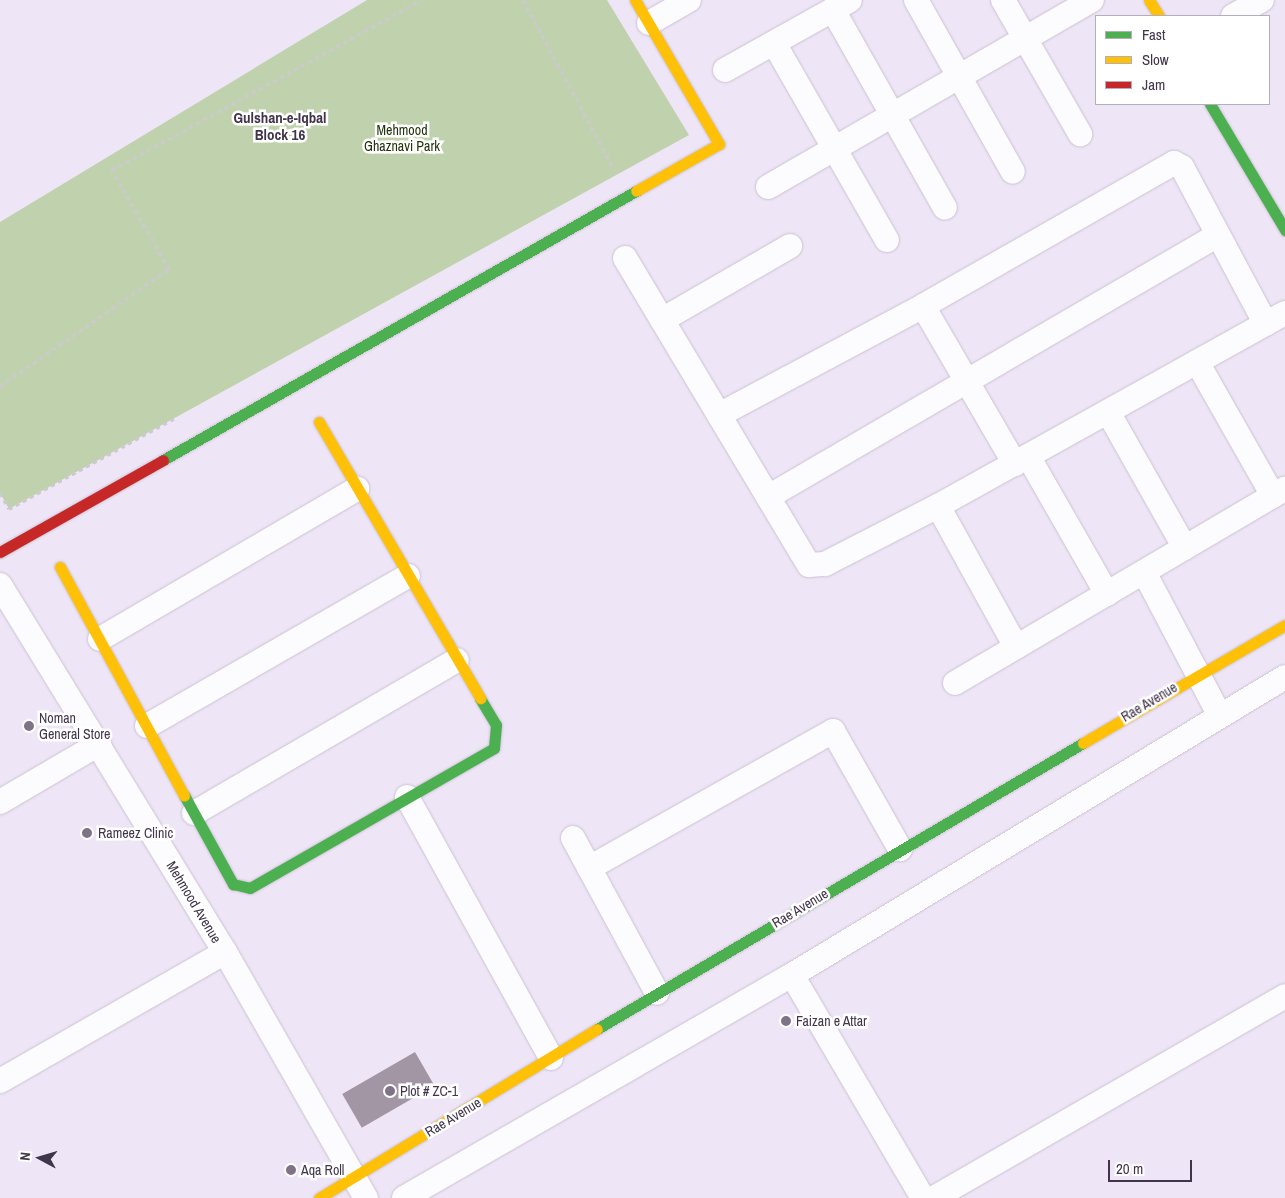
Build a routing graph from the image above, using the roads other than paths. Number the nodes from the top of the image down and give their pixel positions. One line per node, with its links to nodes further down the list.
1 (635, 0): 11 (street)
2 (689, 0): 11 (street)
3 (916, 0): 15 (street)
4 (1003, 0): 12 (street)
5 (1092, 0): 12 (street)
6 (1149, 0): 9 (street)
7 (1262, 0): 10 (street)
8 (841, 5): 13 (street); 17 (street)
9 (1158, 15)
10 (1235, 15)
11 (649, 23): 42 (street)
12 (1025, 38): 15 (street); 18 (street)
13 (774, 42): 14 (street); 19 (street)
14 (725, 70)
15 (959, 76): 17 (street); 20 (street)
16 (1211, 105): 23 (street)
17 (892, 115): 19 (street); 22 (street)
18 (1080, 134)
19 (834, 148): 21 (street); 25 (street)
20 (1012, 172)
21 (768, 187)
22 (945, 208)
23 (1285, 230)
24 (1216, 236): 28 (street); 29 (street); 32 (street)
25 (887, 240)
26 (790, 246): 30 (street)
27 (625, 258): 30 (street)
28 (923, 306): 32 (street); 34 (street)
29 (1276, 318): 31 (street)
30 (662, 320): 34 (street)
31 (1197, 362): 33 (street); 38 (street)
32 (967, 382): 36 (street); 39 (street)
33 (1108, 412): 36 (street); 41 (street)
34 (719, 415): 39 (street)
35 (319, 422): 37 (street)
36 (1021, 460): 40 (street); 47 (street)
37 (357, 489): 45 (street); 49 (street)
38 (1279, 493): 41 (street)
39 (768, 497): 40 (street)
40 (938, 506): 50 (street)
41 (1185, 548): 44 (street)
42 (0, 552)
43 (60, 567): 49 (street)
44 (1144, 572): 47 (street); 52 (street)
45 (408, 576): 51 (street); 56 (street)
46 (0, 585): 57 (street, Mehmood Avenue)
47 (1107, 594): 50 (street)
48 (1285, 624): 52 (street, Rae Avenue)
49 (100, 639): 56 (street)
50 (1016, 647): 54 (street)
51 (457, 660): 58 (street); 60 (street)
52 (1198, 672): 55 (street); 62 (street, Rae Avenue)
53 (1285, 677): 55 (street)
54 (955, 683)
55 (1219, 714): 65 (street)
56 (147, 726): 60 (street)
57 (99, 744): 59 (street); 64 (street, Mehmood Avenue)
58 (407, 797): 60 (street); 68 (street)
59 (0, 802)
60 (194, 813)
61 (573, 838): 63 (street)
62 (900, 849): 63 (street); 66 (street, Rae Avenue)
63 (588, 868): 66 (street)
64 (225, 952): 69 (street); 70 (street, Mehmood Avenue)
65 (792, 975): 73 (street); 74 (street)
66 (656, 993): 68 (street, Rae Avenue)
67 (1285, 996): 75 (street)
68 (551, 1058): 70 (street, Rae Avenue)
69 (0, 1081)
70 (352, 1178): 71 (street, Rae Avenue); 72 (street, Mehmood Avenue)
71 (319, 1198)
72 (366, 1198)
73 (404, 1198)
74 (923, 1198)
75 (934, 1198)

